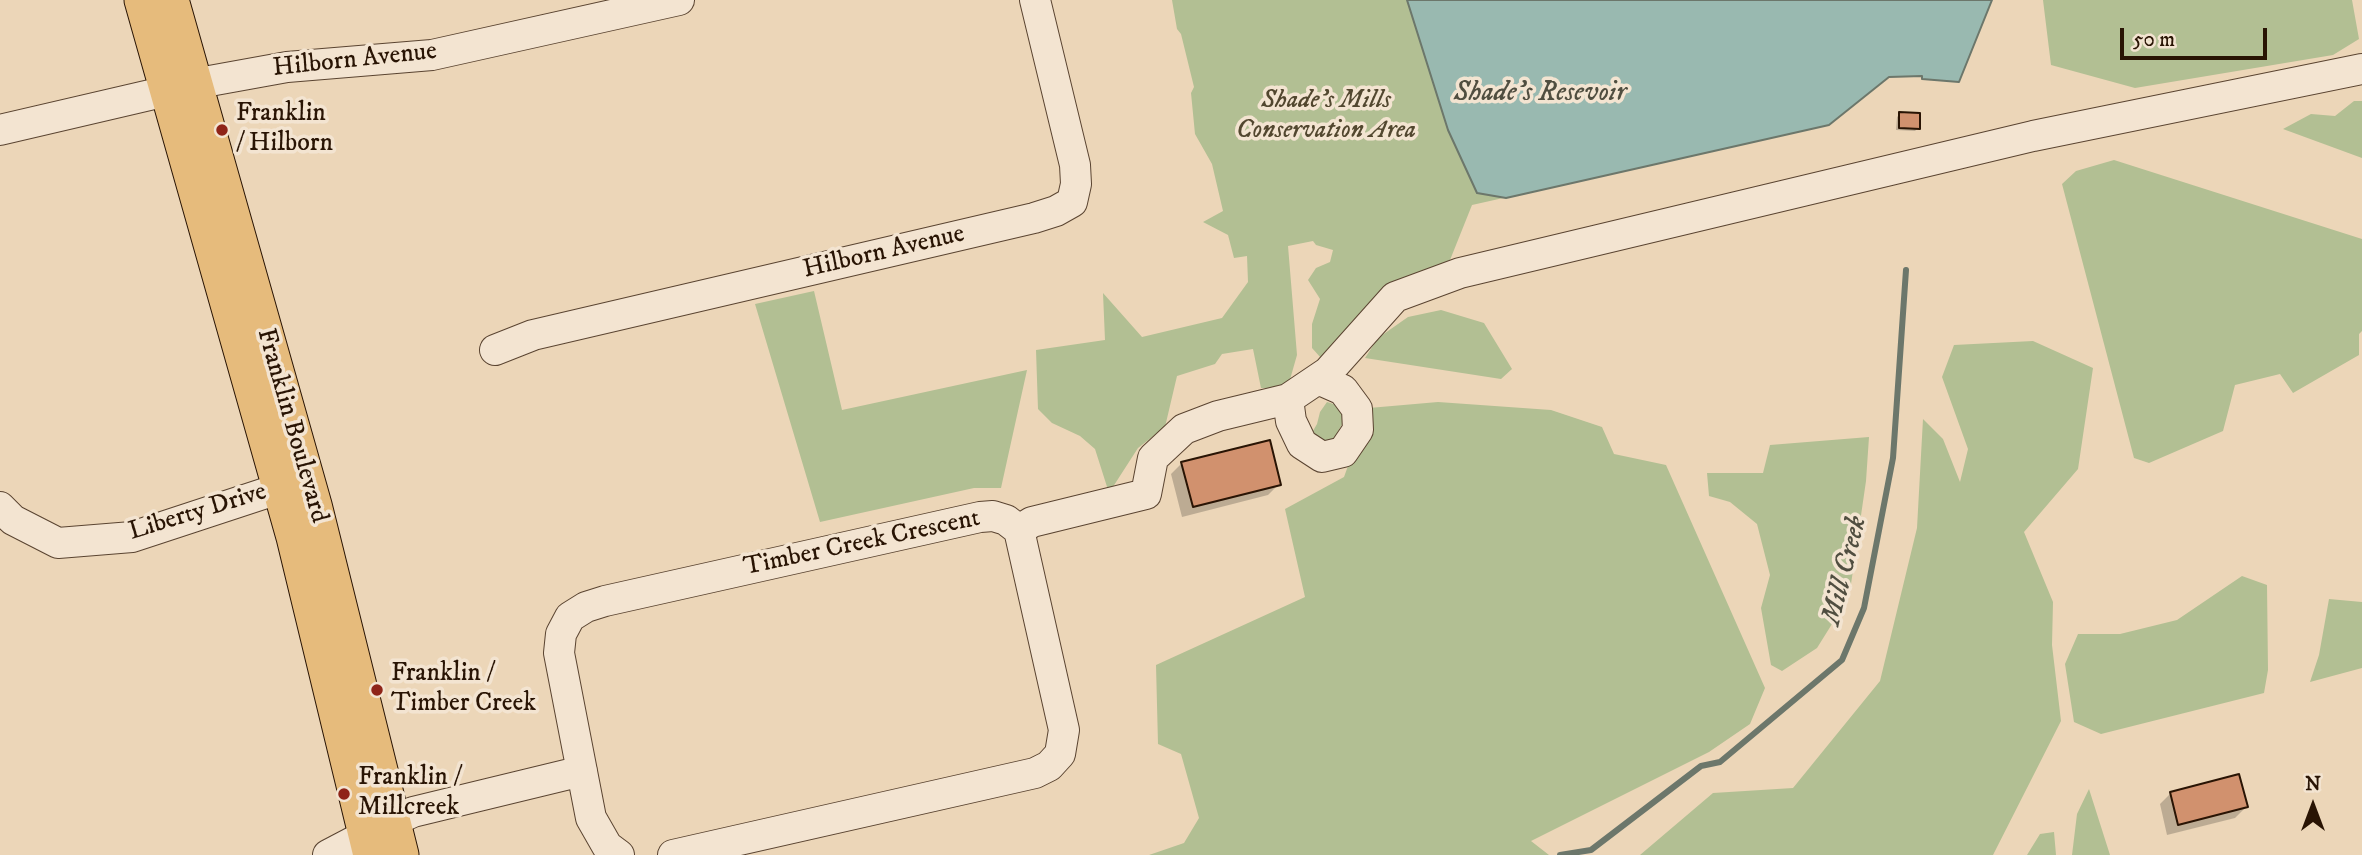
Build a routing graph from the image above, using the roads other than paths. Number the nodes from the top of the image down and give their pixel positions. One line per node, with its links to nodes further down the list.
1 (143, 0): 6 (main road, Franklin Boulevard)
2 (170, 0): 6 (main road, Franklin Boulevard)
3 (679, 0): 6 (street, Hilborn Avenue)
4 (1035, 0): 8 (street, Hilborn Avenue)
5 (2362, 69): 9 (street)
6 (180, 88): 7 (street, Hilborn Avenue); 11 (main road, Franklin Boulevard); 15 (main road, Franklin Boulevard)
7 (0, 130)
8 (495, 350)
9 (1318, 379): 10 (street); 10 (street)
10 (1288, 399): 13 (street)
11 (281, 488): 12 (street, Liberty Drive); 15 (main road, Franklin Boulevard)
12 (0, 508)
13 (1019, 530): 14 (street, Timber Creek Crescent); 18 (street, Timber Creek Crescent)
14 (582, 771): 15 (street); 17 (street, Timber Creek Crescent)
15 (383, 841): 16 (street)
16 (328, 855)
17 (619, 855)
18 (673, 855)

